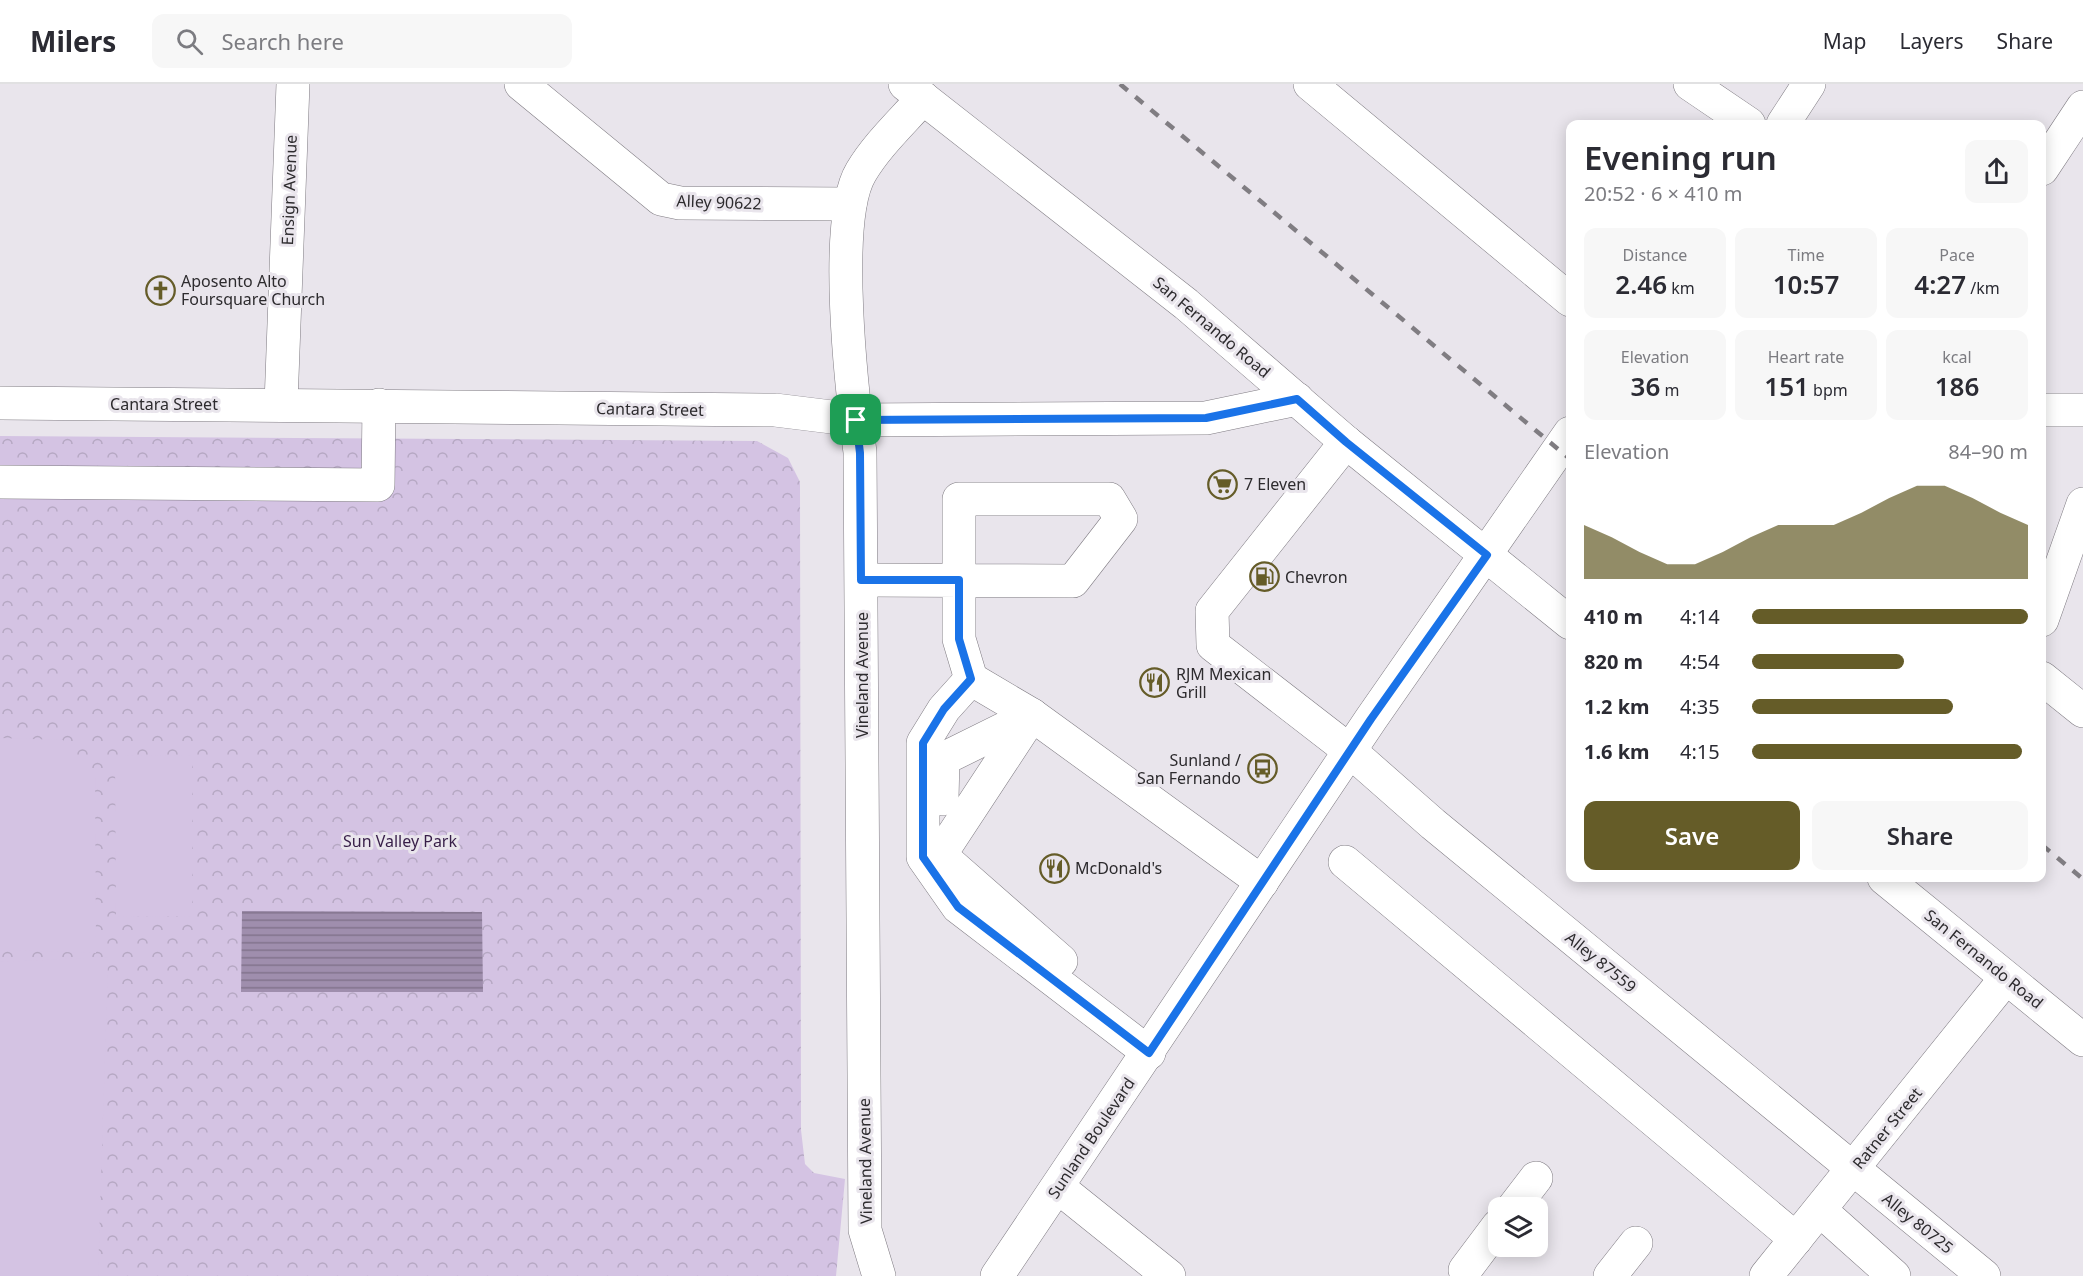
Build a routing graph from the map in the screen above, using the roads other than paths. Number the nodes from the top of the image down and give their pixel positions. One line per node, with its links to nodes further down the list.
1 (293, 84): 15 (street, Ensign Avenue)
2 (521, 84): 11 (street, Alley 90622)
3 (1310, 84): 12 (street)
4 (1690, 84): 8 (street)
5 (1809, 84): 9 (street)
6 (914, 91): 11 (street, Vineland Avenue); 13 (street, San Fernando Road)
7 (2083, 107): 10 (street)
8 (1743, 120)
9 (1786, 120)
10 (2046, 163)
11 (850, 204): 19 (street, Vineland Avenue)
12 (1566, 297)
13 (1297, 399): 19 (street, Cantara Street); 21 (street, San Fernando Road)
14 (0, 403): 15 (street, Cantara Street)
15 (281, 404): 16 (street, Cantara Street)
16 (380, 405): 19 (street, Cantara Street); 22 (street)
17 (2046, 410): 18 (street)
18 (2083, 410)
19 (856, 420): 25 (street, Vineland Avenue)
20 (1566, 439): 24 (street, Sunland Boulevard)
21 (1346, 442): 24 (street, San Fernando Road); 33 (street, Alley 87559)
22 (0, 482)
23 (2083, 504): 27 (street)
24 (1487, 555): 28 (street, San Fernando Road); 33 (street, Sunland Boulevard)
25 (861, 580): 26 (street); 51 (street, Vineland Avenue)
26 (959, 580): 26 (street); 29 (street)
27 (2046, 609)
28 (1566, 619)
29 (971, 679): 32 (street); 39 (street)
30 (2046, 681): 31 (street)
31 (2083, 711)
32 (1032, 715): 34 (street); 34 (street); 36 (street)
33 (1350, 752): 36 (street, Sunland Boulevard); 42 (street, Alley 87559)
34 (940, 855): 39 (street)
35 (1345, 862): 49 (street)
36 (1262, 882): 41 (street, Sunland Boulevard)
37 (1889, 882): 38 (street, San Fernando Road)
38 (2006, 978): 40 (street, San Fernando Road); 42 (street, Ratner Street)
39 (1084, 1004): 41 (street)
40 (2083, 1040)
41 (1149, 1053): 44 (street, Sunland Boulevard)
42 (1853, 1171): 46 (street, Ratner Street); 56 (street, Alley 80725)
43 (1536, 1178): 45 (street)
44 (1058, 1187): 52 (street, Sunland Boulevard); 53 (street)
45 (1521, 1197)
46 (1820, 1210): 49 (street, Ratner Street); 55 (street)
47 (1488, 1241): 50 (street)
48 (1636, 1243): 54 (street)
49 (1782, 1264)
50 (1466, 1274)
51 (879, 1276)
52 (997, 1276)
53 (1169, 1276)
54 (1610, 1276)
55 (1894, 1276)
56 (1983, 1276)

